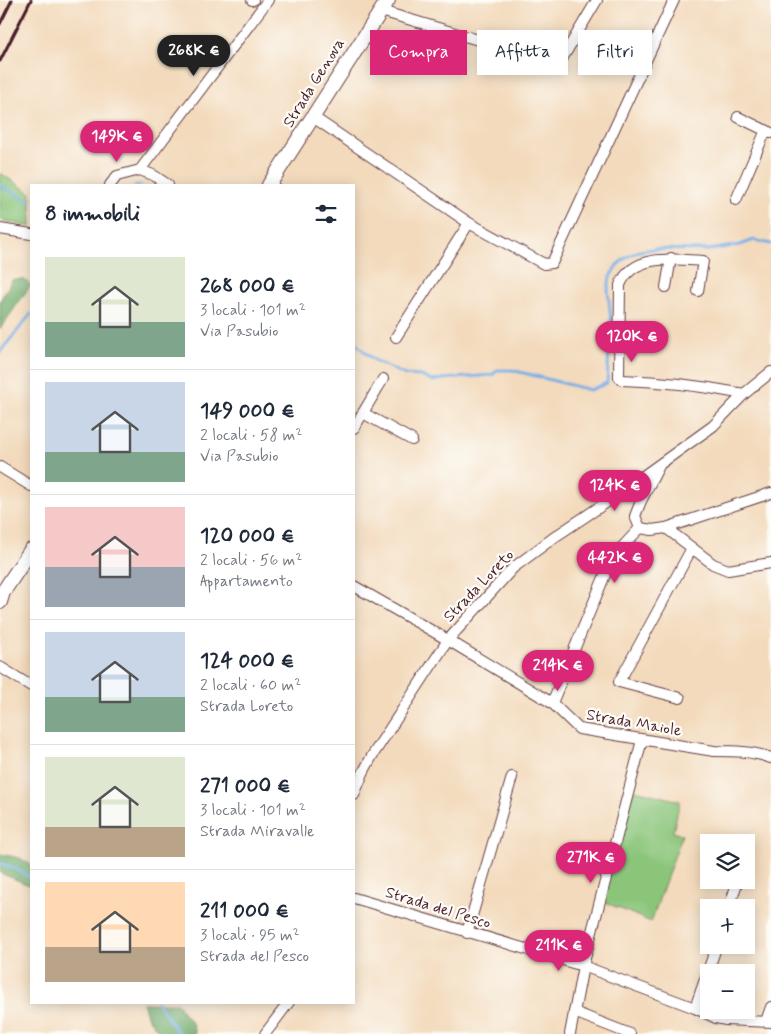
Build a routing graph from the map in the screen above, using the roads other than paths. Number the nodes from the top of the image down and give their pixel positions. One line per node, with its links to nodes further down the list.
1 (268, 0): 8 (street)
2 (597, 0): 4 (street)
3 (674, 0): 13 (street)
4 (385, 5): 5 (main road, Strada Genova)
5 (314, 117): 11 (main road, Strada Genova); 13 (street)
6 (738, 117): 7 (street)
7 (769, 132): 12 (street)
8 (140, 170): 9 (street); 10 (street)
9 (111, 184)
10 (166, 184)
11 (270, 184)
12 (736, 200)
13 (469, 223): 19 (street)
14 (0, 229): 15 (street)
15 (30, 234)
16 (671, 258): 17 (street); 18 (street); 22 (street)
17 (666, 287)
18 (698, 291)
19 (396, 337)
20 (771, 372): 22 (street, Strada Loreto)
21 (383, 379): 23 (street)
22 (744, 394): 26 (street, Strada Loreto)
23 (363, 413): 24 (street); 25 (street)
24 (355, 426)
25 (412, 440)
26 (661, 463): 30 (street); 37 (street, Strada Loreto)
27 (0, 467): 28 (street)
28 (30, 485)
29 (771, 493): 31 (street)
30 (640, 528): 31 (street); 41 (street)
31 (666, 528): 32 (street)
32 (692, 548): 34 (street); 40 (street)
33 (30, 552): 36 (main road)
34 (771, 563)
35 (355, 587): 37 (street, Strada Maiole)
36 (1, 596)
37 (448, 640): 41 (street, Strada Maiole); 45 (street, Strada Loreto)
38 (0, 667): 39 (street)
39 (30, 685)
40 (680, 698)
41 (552, 703): 42 (street, Strada Maiole)
42 (642, 740): 43 (street, Strada Maiole); 49 (street)
43 (771, 758)
44 (512, 777): 47 (street)
45 (355, 793)
46 (355, 898): 47 (street, Strada del Pesco)
47 (467, 933): 49 (street, Strada del Pesco)
48 (713, 954): 52 (street)
49 (583, 966): 52 (street, Strada del Pesco); 53 (street)
50 (288, 1004): 55 (street)
51 (771, 1007): 54 (street)
52 (695, 1008): 54 (street, Strada del Pesco)
53 (574, 1012): 56 (street); 57 (street)
54 (769, 1022)
55 (265, 1034)
56 (570, 1034)
57 (630, 1034)

